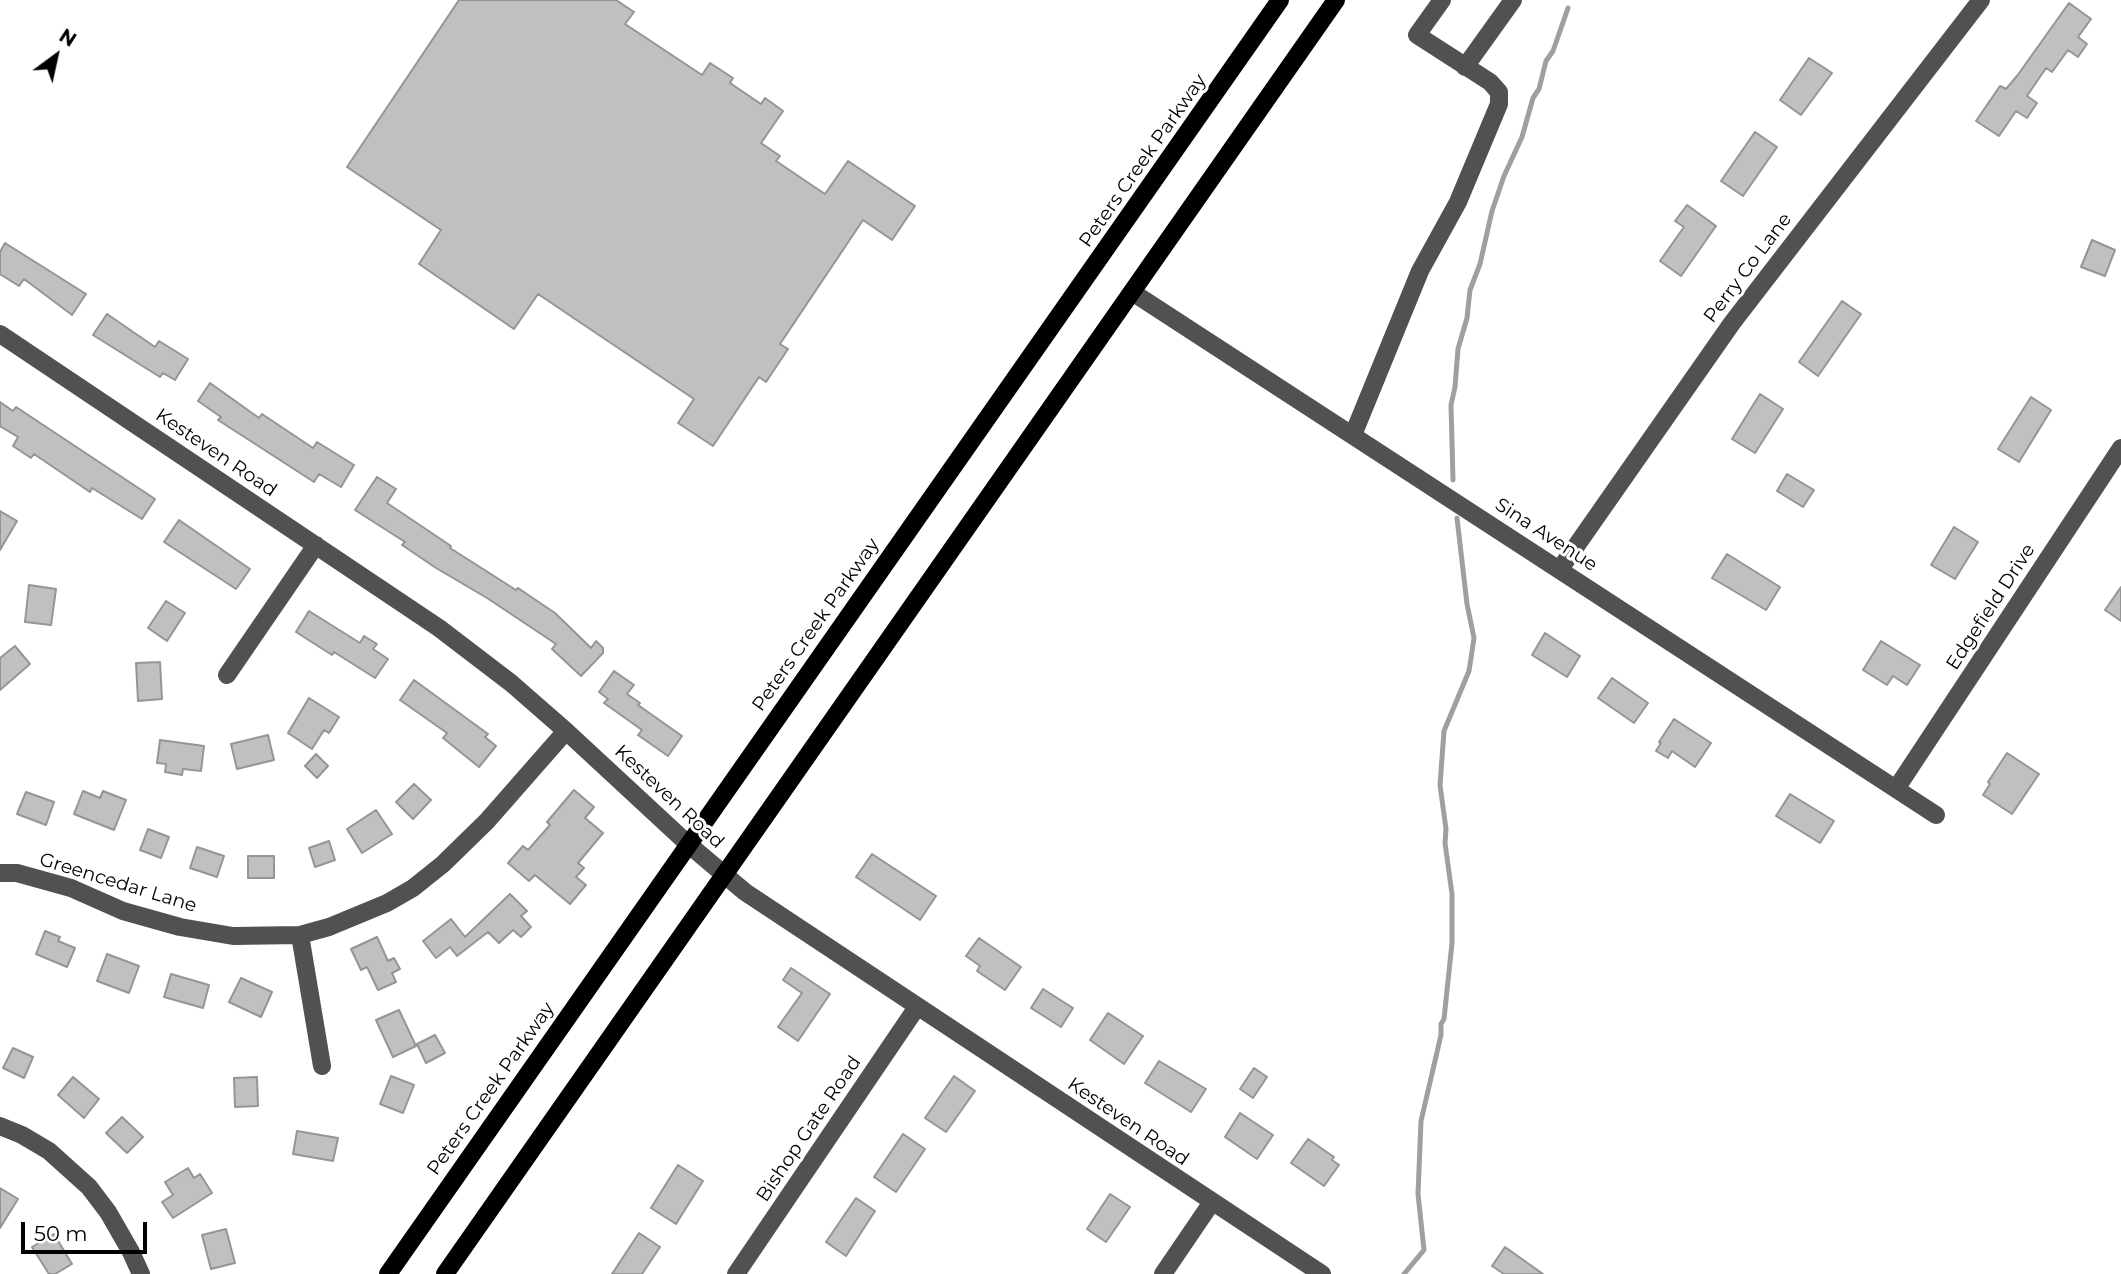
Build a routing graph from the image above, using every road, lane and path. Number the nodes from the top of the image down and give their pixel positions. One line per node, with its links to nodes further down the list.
1 (1280, 0): 17 (main road, Peters Creek Parkway)
2 (1336, 0): 7 (main road)
3 (1442, 0): 6 (street)
4 (1513, 0): 6 (street)
5 (1981, 0): 12 (street, Perry Co Lane)
6 (1465, 67): 9 (street)
7 (1132, 292): 9 (street, Sina Avenue); 19 (main road)
8 (0, 334): 11 (street, Kesteven Road)
9 (1353, 435): 12 (street, Sina Avenue)
10 (2121, 448): 15 (street, Edgefield Drive)
11 (316, 545): 13 (street); 14 (street, Kesteven Road)
12 (1560, 569): 15 (street, Sina Avenue)
13 (227, 675)
14 (566, 731): 17 (street, Kesteven Road); 20 (street, Greencedar Lane)
15 (1896, 789): 16 (street, Sina Avenue)
16 (1936, 816)
17 (688, 844): 19 (street, Kesteven Road); 26 (main road, Peters Creek Parkway)
18 (0, 873): 20 (street, Greencedar Lane)
19 (724, 876): 21 (street, Kesteven Road); 27 (main road)
20 (300, 935): 22 (street)
21 (918, 1007): 24 (street, Kesteven Road); 28 (street, Bishop Gate Road)
22 (322, 1066)
23 (0, 1126): 25 (street)
24 (1212, 1202): 29 (street); 30 (street, Kesteven Road)
25 (141, 1274)
26 (388, 1274)
27 (445, 1274)
28 (736, 1274)
29 (1163, 1274)
30 (1322, 1274)

